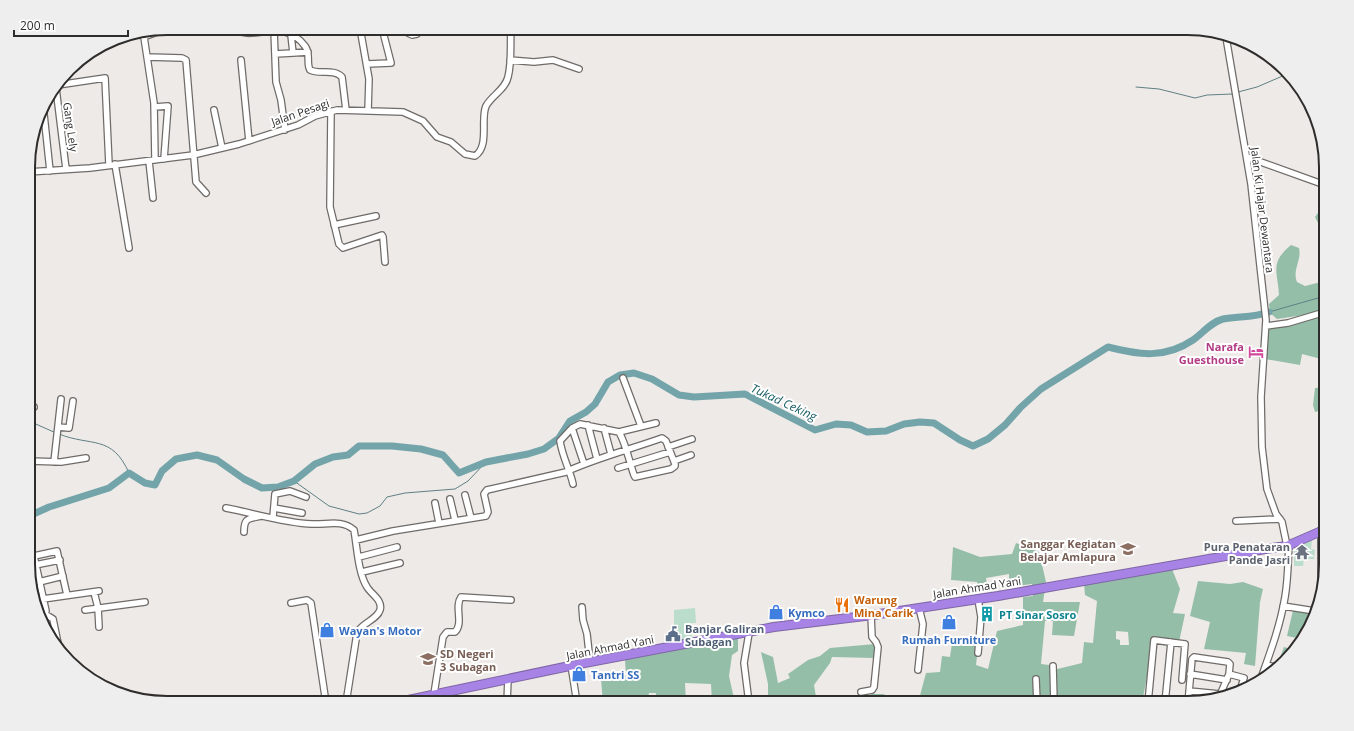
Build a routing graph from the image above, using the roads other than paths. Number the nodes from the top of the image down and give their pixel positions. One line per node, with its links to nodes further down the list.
1 (274, 35): 10 (street)
2 (291, 35): 8 (street); 9 (street)
3 (361, 35): 14 (street)
4 (384, 35): 14 (street)
5 (511, 35): 13 (street, Jalan Pesagi)
6 (144, 37): 11 (street)
7 (1227, 41): 28 (street, Jalan Ki Hajar Dewantara)
8 (308, 52): 9 (street); 20 (street)
9 (293, 53): 10 (street)
10 (275, 54): 24 (street)
11 (147, 57): 18 (street); 27 (street)
12 (242, 60): 25 (street)
13 (510, 60): 15 (street); 22 (street, Jalan Pesagi)
14 (367, 64): 22 (street)
15 (579, 69)
16 (65, 84): 31 (street)
17 (57, 94): 32 (street, Gang Lely)
18 (154, 106): 29 (street); 30 (street)
19 (214, 110): 26 (street)
20 (346, 110): 21 (street, Jalan Pesagi); 22 (street, Jalan Pesagi)
21 (331, 111): 24 (street, Jalan Pesagi); 39 (street)
22 (368, 111)
23 (44, 119): 33 (street)
24 (285, 130): 25 (street, Jalan Pesagi)
25 (249, 141): 26 (street, Jalan Pesagi)
26 (222, 148): 27 (street, Jalan Pesagi)
27 (193, 155): 29 (street, Jalan Pesagi); 36 (street)
28 (1247, 157): 35 (street); 43 (street, Jalan Ki Hajar Dewantara)
29 (164, 159): 30 (street, Jalan Pesagi)
30 (152, 160): 31 (street, Jalan Pesagi); 37 (street)
31 (112, 165): 32 (street, Jalan Pesagi); 40 (street)
32 (66, 169): 33 (street, Jalan Pesagi)
33 (50, 171): 34 (street, Jalan Pesagi)
34 (35, 172)
35 (1319, 183)
36 (206, 194)
37 (152, 198)
38 (376, 216): 39 (street)
39 (334, 225): 41 (street)
40 (129, 248)
41 (385, 262)
42 (1319, 314): 43 (street)
43 (1266, 323): 79 (street, Jalan Ki Hajar Dewantara)
44 (623, 378): 49 (street)
45 (61, 399): 50 (street)
46 (73, 401): 50 (street)
47 (656, 423): 49 (street)
48 (588, 426): 51 (street); 52 (street); 60 (street)
49 (641, 426): 53 (street)
50 (58, 427): 63 (street)
51 (572, 428): 64 (street); 67 (street)
52 (604, 428): 53 (street); 57 (street)
53 (619, 432): 56 (street)
54 (692, 439): 55 (street)
55 (669, 449): 56 (street); 61 (street); 65 (street)
56 (625, 450): 57 (street); 65 (street)
57 (611, 454): 60 (street)
58 (691, 455): 61 (street)
59 (86, 458): 63 (street)
60 (597, 459): 64 (street)
61 (674, 460): 65 (street)
62 (35, 461): 63 (street)
63 (54, 462)
64 (584, 464): 67 (street)
65 (630, 464): 66 (street)
66 (618, 468)
67 (570, 470): 68 (street); 78 (street)
68 (573, 484)
69 (465, 495): 78 (street)
70 (306, 497): 74 (street)
71 (450, 499): 80 (street)
72 (435, 503): 82 (street)
73 (226, 508): 76 (street)
74 (274, 508): 75 (street); 77 (street)
75 (302, 513)
76 (264, 516): 77 (street); 83 (street)
77 (272, 517): 85 (street)
78 (471, 518): 80 (street)
79 (1280, 519): 81 (street); 86 (street, Jalan Ki Hajar Dewantara)
80 (455, 520): 82 (street)
81 (1236, 521)
82 (439, 523): 85 (street)
83 (244, 532)
84 (1319, 532): 86 (highway, Jalan Ahmad Yani)
85 (356, 540): 89 (street)
86 (1288, 545): 98 (highway, Jalan Ahmad Yani); 102 (street, Jalan Ki Hajar Dewantara)
87 (397, 547): 89 (street)
88 (35, 556): 90 (street)
89 (359, 557): 93 (street)
90 (60, 560): 92 (street); 94 (street)
91 (400, 563): 93 (street)
92 (35, 565): 95 (street)
93 (362, 572): 136 (street)
94 (63, 576): 95 (street); 96 (street)
95 (39, 582): 97 (street)
96 (67, 595): 97 (street); 104 (street)
97 (43, 598): 106 (street)
98 (978, 599): 105 (highway, Jalan Ahmad Yani); 115 (street)
99 (511, 600): 134 (street)
100 (145, 602): 104 (street)
101 (292, 603): 135 (street)
102 (1283, 606): 108 (street); 118 (street, Jalan Ki Hajar Dewantara)
103 (582, 607): 116 (street)
104 (98, 608): 107 (street); 111 (street)
105 (920, 608): 109 (highway, Jalan Ahmad Yani); 121 (street)
106 (44, 610)
107 (85, 610)
108 (1310, 610)
109 (871, 615): 112 (highway, Jalan Ahmad Yani); 132 (street)
110 (46, 616): 113 (street)
111 (99, 627)
112 (749, 633): 116 (highway, Jalan Ahmad Yani); 140 (street)
113 (57, 636)
114 (1171, 642): 127 (street); 143 (street); 144 (street)
115 (978, 653)
116 (590, 662): 117 (highway, Jalan Ahmad Yani)
117 (571, 665): 125 (highway, Jalan Ahmad Yani); 139 (street)
118 (1266, 665): 119 (street); 122 (street, Jalan Ki Hajar Dewantara)
119 (1271, 665)
120 (1053, 666): 142 (street)
121 (918, 670)
122 (1264, 671)
123 (1190, 674): 124 (street); 128 (street); 130 (street)
124 (1229, 674): 128 (street); 129 (street)
125 (508, 679): 134 (highway, Jalan Ahmad Yani); 138 (street)
126 (1036, 679): 141 (street)
127 (1182, 680)
128 (1226, 680): 131 (street)
129 (1242, 683)
130 (1189, 691): 133 (street); 145 (street)
131 (1221, 691)
132 (861, 692)
133 (1212, 693)
134 (434, 694): 137 (highway, Jalan Ahmad Yani)
135 (325, 696)
136 (347, 696)
137 (425, 696)
138 (507, 696)
139 (576, 696)
140 (748, 696)
141 (1037, 696)
142 (1054, 696)
143 (1149, 696)
144 (1166, 696)
145 (1189, 696)

